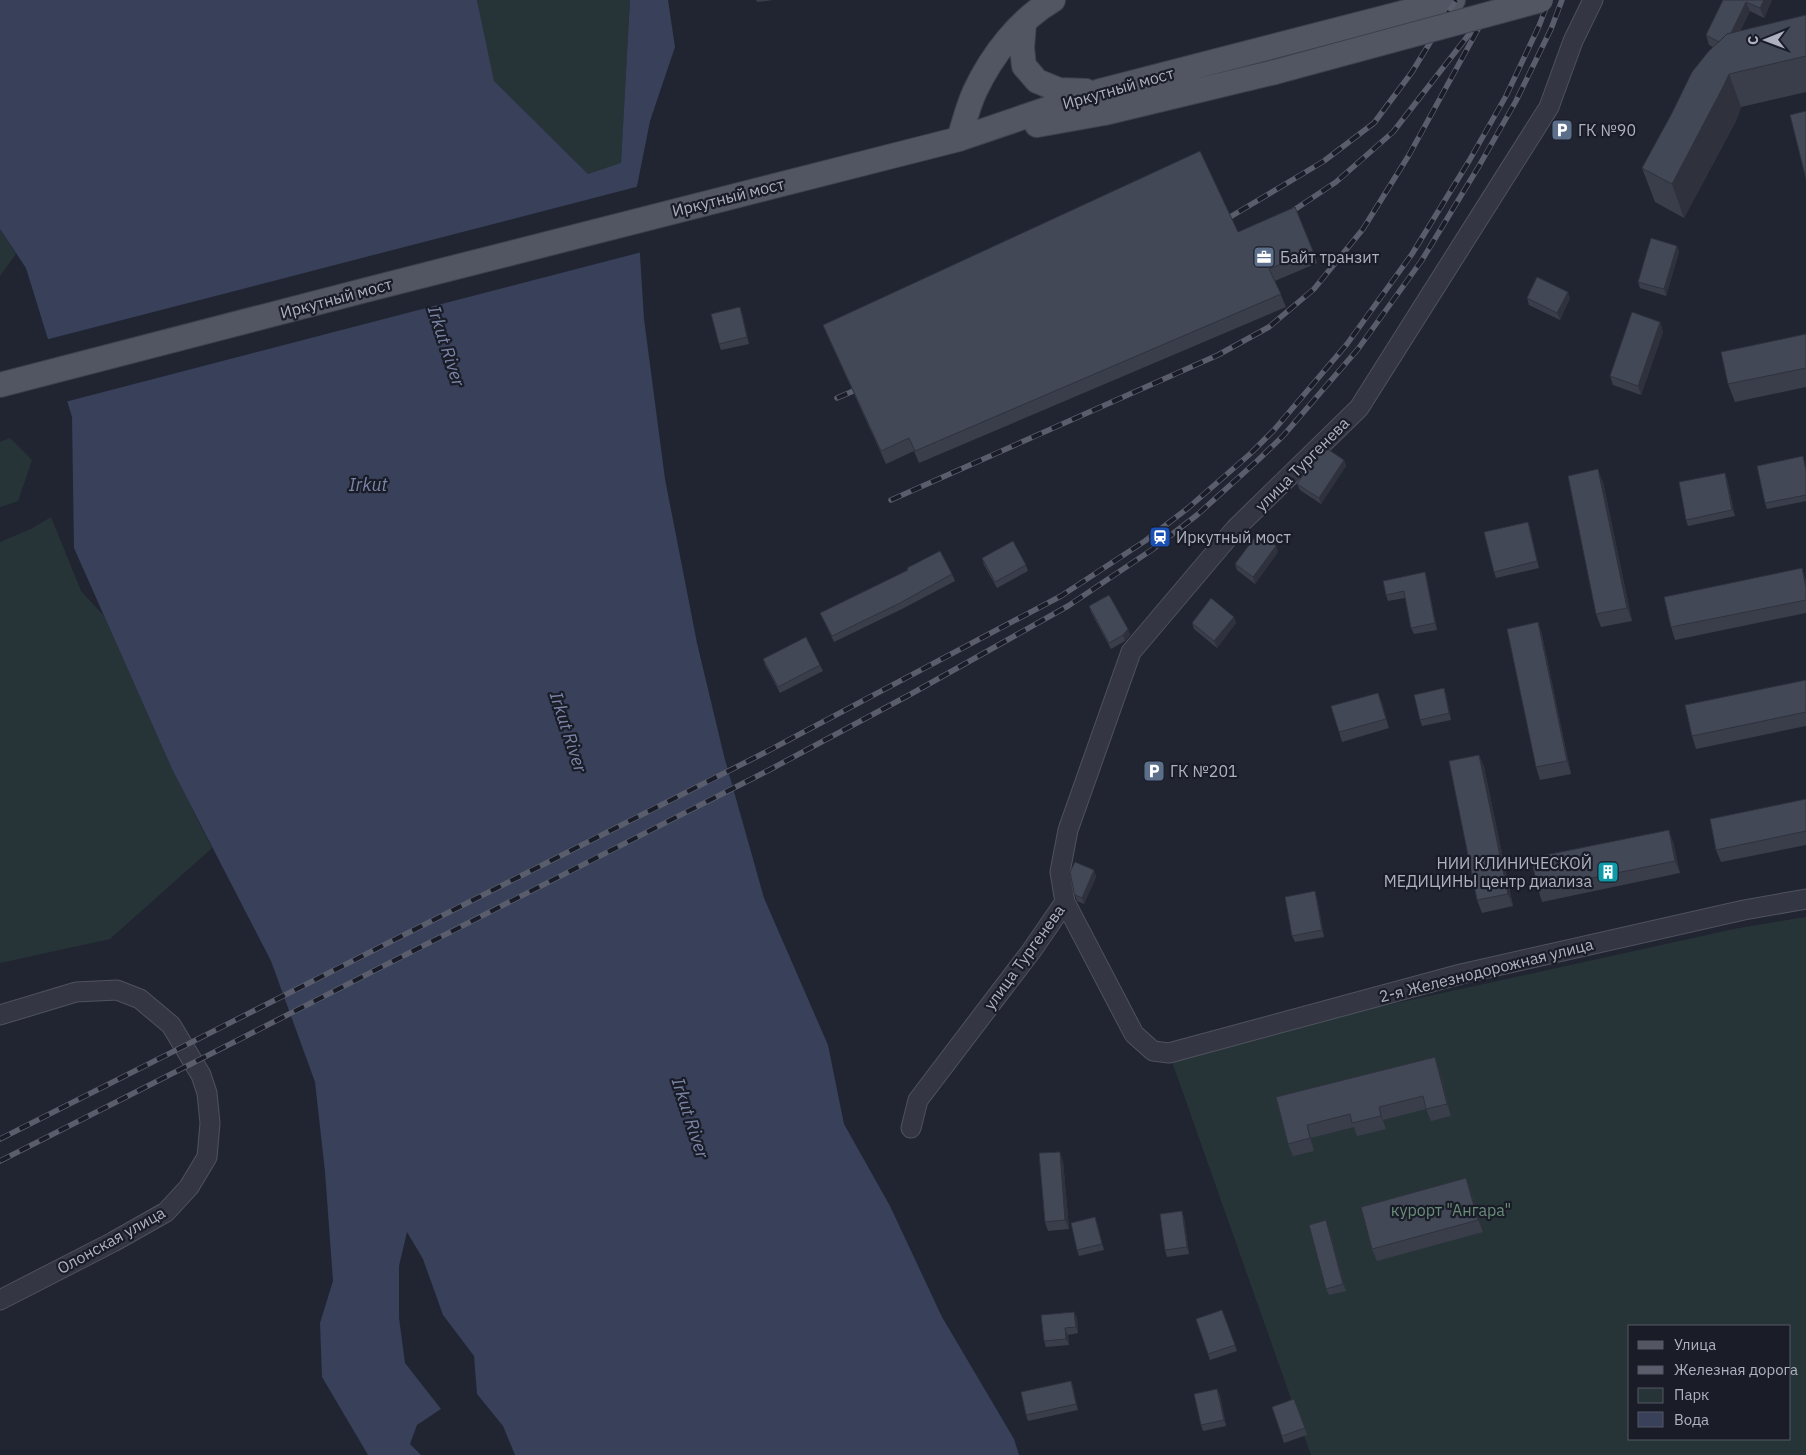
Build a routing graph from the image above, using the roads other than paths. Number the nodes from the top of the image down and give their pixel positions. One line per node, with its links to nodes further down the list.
1 (1053, 0): 5 (main road)
2 (1454, 0): 6 (main road, Иркутный мост)
3 (1541, 0): 7 (main road, bridge)
4 (1593, 0): 10 (street, улица Тургенева)
5 (1024, 23): 6 (main road); 7 (main road)
6 (1100, 91): 7 (main road, Иркутный мост)
7 (959, 138): 8 (main road, Иркутный мост)
8 (0, 385)
9 (1806, 899): 10 (street, 2-я Железнодорожная улица)
10 (1066, 902): 12 (street, улица Тургенева)
11 (0, 1015): 13 (street, Олонская улица)
12 (912, 1128)
13 (0, 1300)

